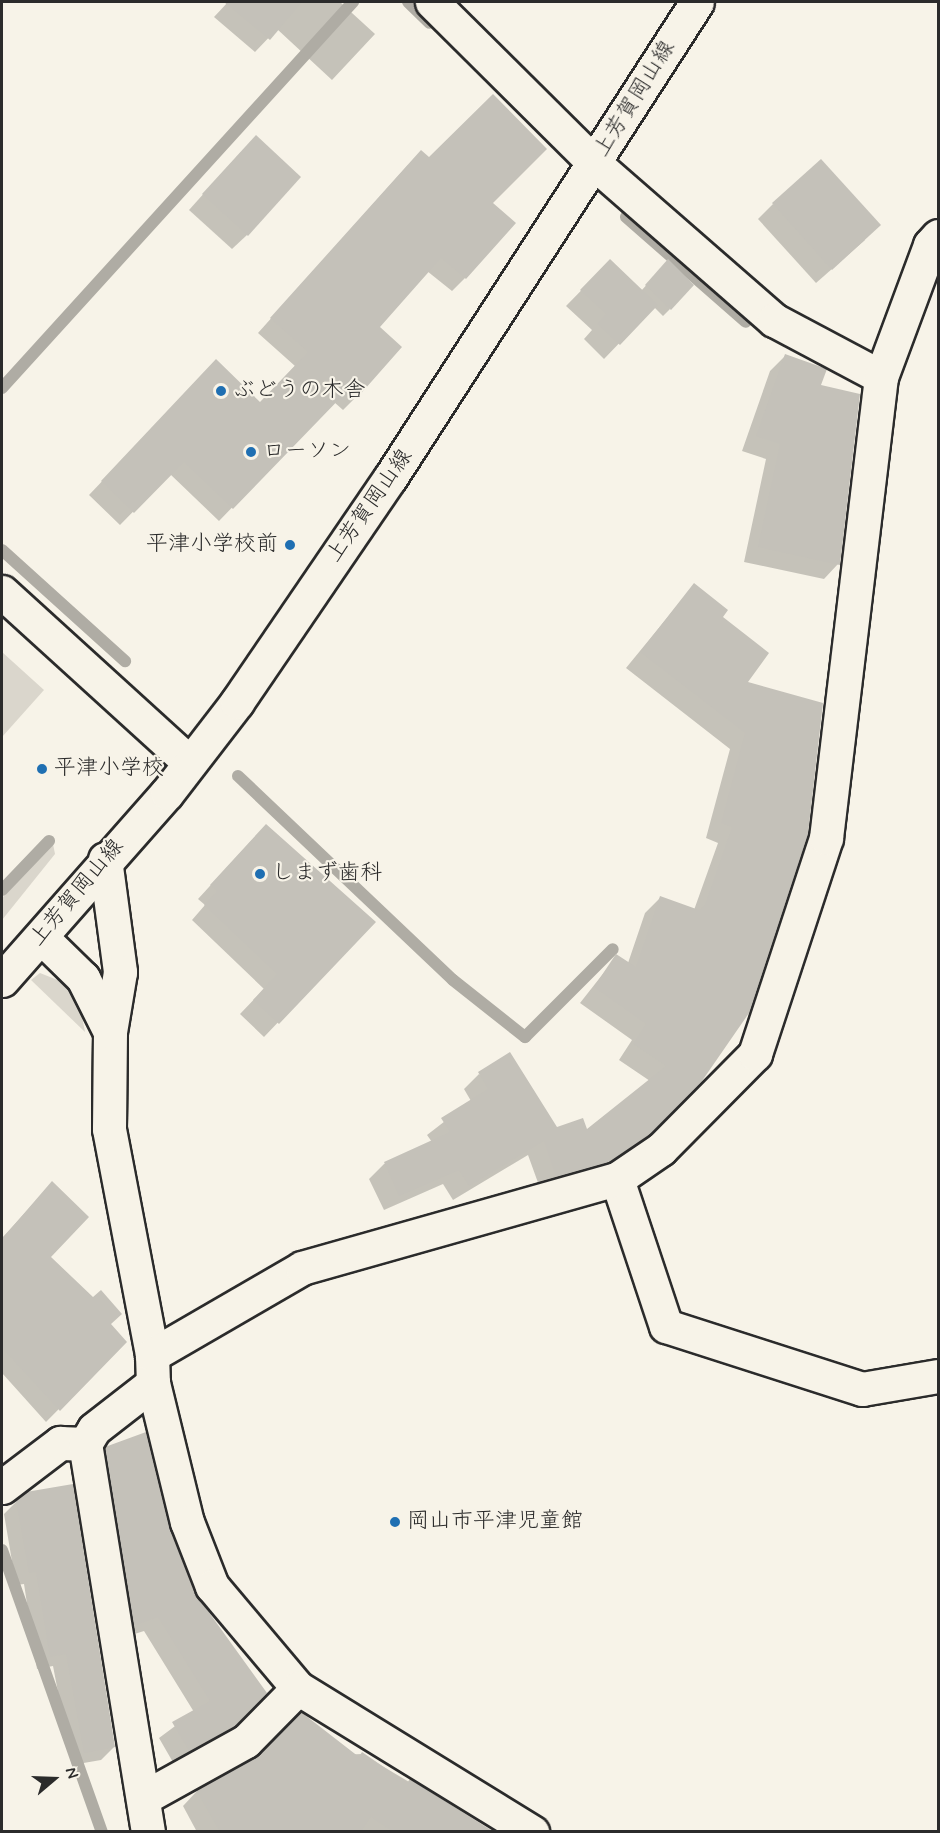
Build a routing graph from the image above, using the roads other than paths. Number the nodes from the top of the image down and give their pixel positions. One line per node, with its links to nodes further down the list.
1 (432, 2): 3 (street)
2 (697, 2): 3 (street, 上芳賀岡山線)
3 (594, 163): 5 (street); 7 (street, 上芳賀岡山線)
4 (939, 236): 5 (street)
5 (881, 377): 12 (street)
6 (2, 592): 7 (street)
7 (189, 762): 8 (street, 上芳賀岡山線)
8 (105, 859): 9 (street, 上芳賀岡山線); 11 (street)
9 (41, 936): 10 (street, 上芳賀岡山線); 11 (street)
10 (2, 980)
11 (110, 1032): 13 (street)
12 (617, 1179): 13 (street); 14 (street)
13 (153, 1369): 15 (street); 17 (street)
14 (939, 1376)
15 (85, 1444): 16 (street); 18 (street)
16 (2, 1487)
17 (298, 1688): 18 (street); 20 (street)
18 (146, 1797): 19 (street)
19 (148, 1832)
20 (532, 1832)

